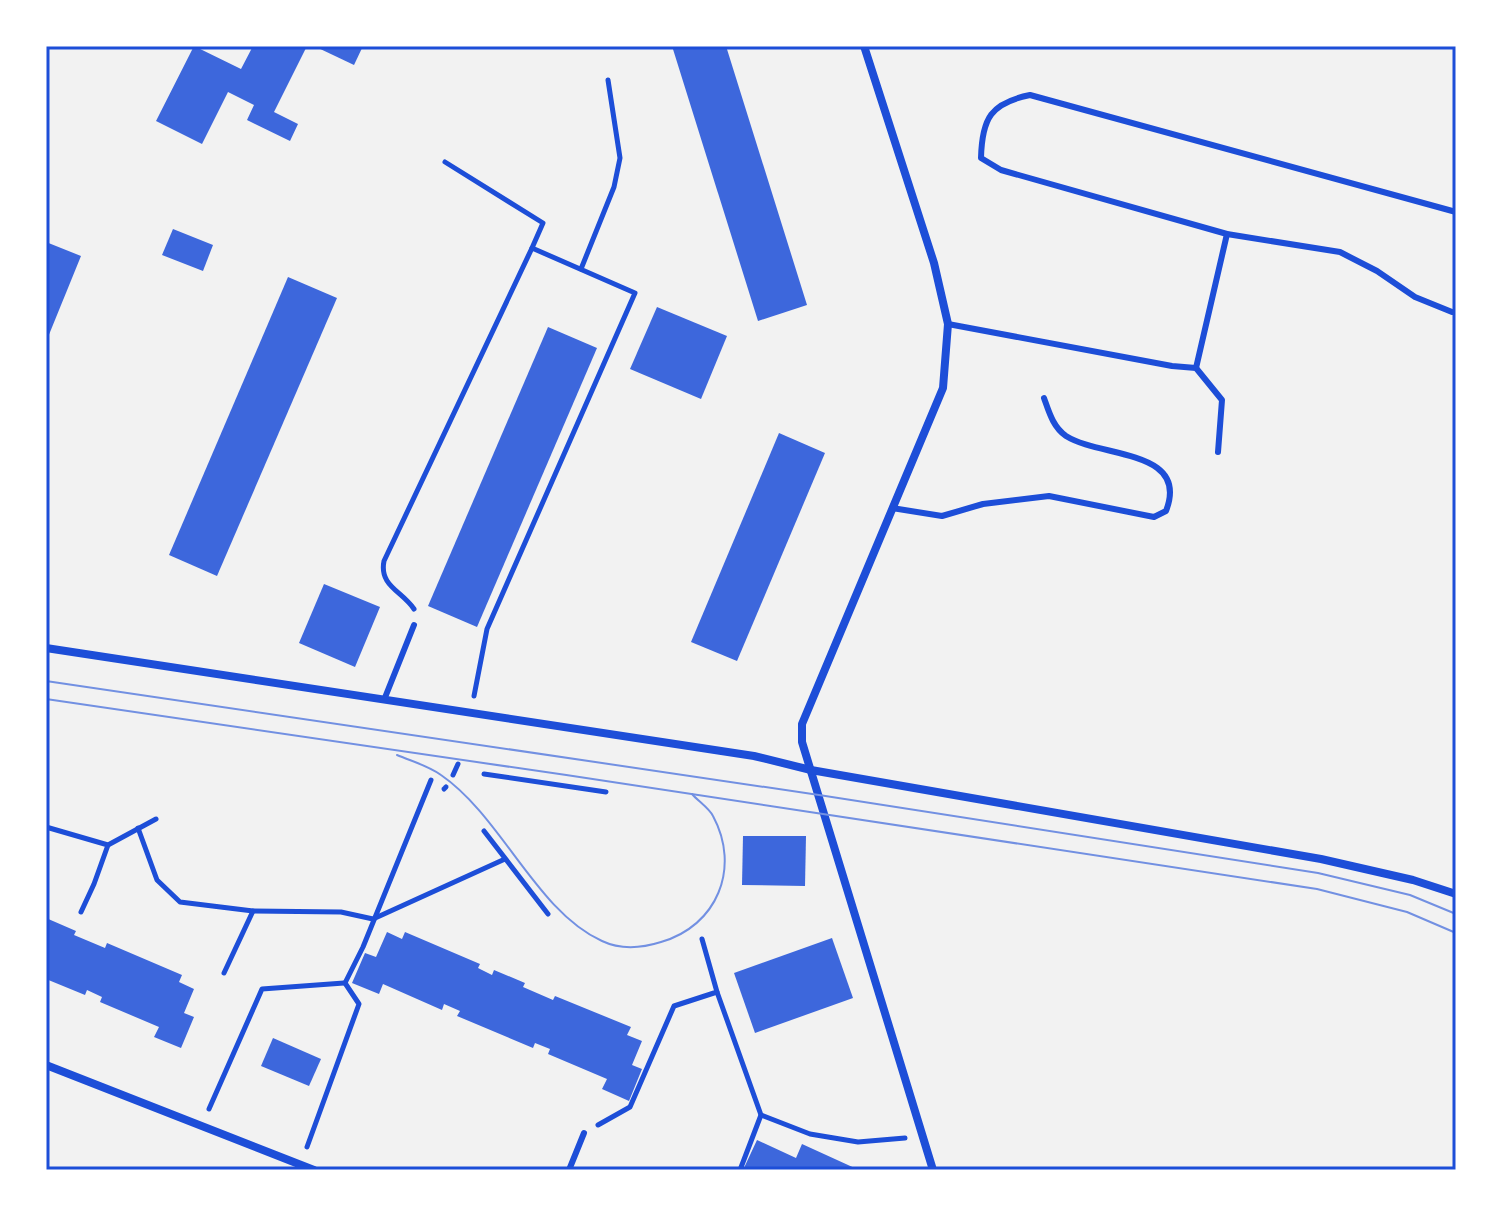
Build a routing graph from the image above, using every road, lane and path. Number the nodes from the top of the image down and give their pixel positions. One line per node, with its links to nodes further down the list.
1 (864, 46): 9 (street)
2 (608, 80): 7 (path)
3 (445, 162): 6 (path)
4 (1456, 212): 5 (lane)
5 (1227, 234): 8 (lane); 10 (lane)
6 (532, 248): 7 (path); 14 (path)
7 (581, 269): 16 (path)
8 (1452, 312)
9 (948, 324): 10 (lane); 13 (street)
10 (1196, 368): 12 (lane)
11 (1044, 398): 13 (lane)
12 (1218, 452)
13 (892, 508): 19 (street)
14 (414, 625): 17 (lane)
15 (46, 648): 17 (street)
16 (475, 693)
17 (384, 700): 19 (street)
18 (458, 764): 21 (path)
19 (811, 770): 30 (street); 43 (street)
20 (484, 774): 23 (path)
21 (453, 775)
22 (431, 780): 34 (path)
23 (606, 792)
24 (156, 819): 26 (path)
25 (46, 827): 28 (path)
26 (138, 828): 28 (path); 31 (path)
27 (484, 831): 29 (path)
28 (108, 845): 32 (path)
29 (505, 859): 33 (path); 34 (path)
30 (1456, 894)
31 (253, 911): 34 (path); 36 (path)
32 (81, 912)
33 (548, 914)
34 (373, 919): 37 (path)
35 (702, 939): 38 (path)
36 (224, 973)
37 (345, 983): 41 (path); 44 (path)
38 (717, 992): 40 (path); 42 (path)
39 (46, 1065): 41 (street)
40 (761, 1115): 43 (path); 47 (path)
41 (202, 1125): 44 (street)
42 (584, 1133): 46 (lane)
43 (923, 1137): 48 (street)
44 (300, 1165): 45 (street)
45 (314, 1170)
46 (569, 1170)
47 (740, 1170)
48 (933, 1170)

